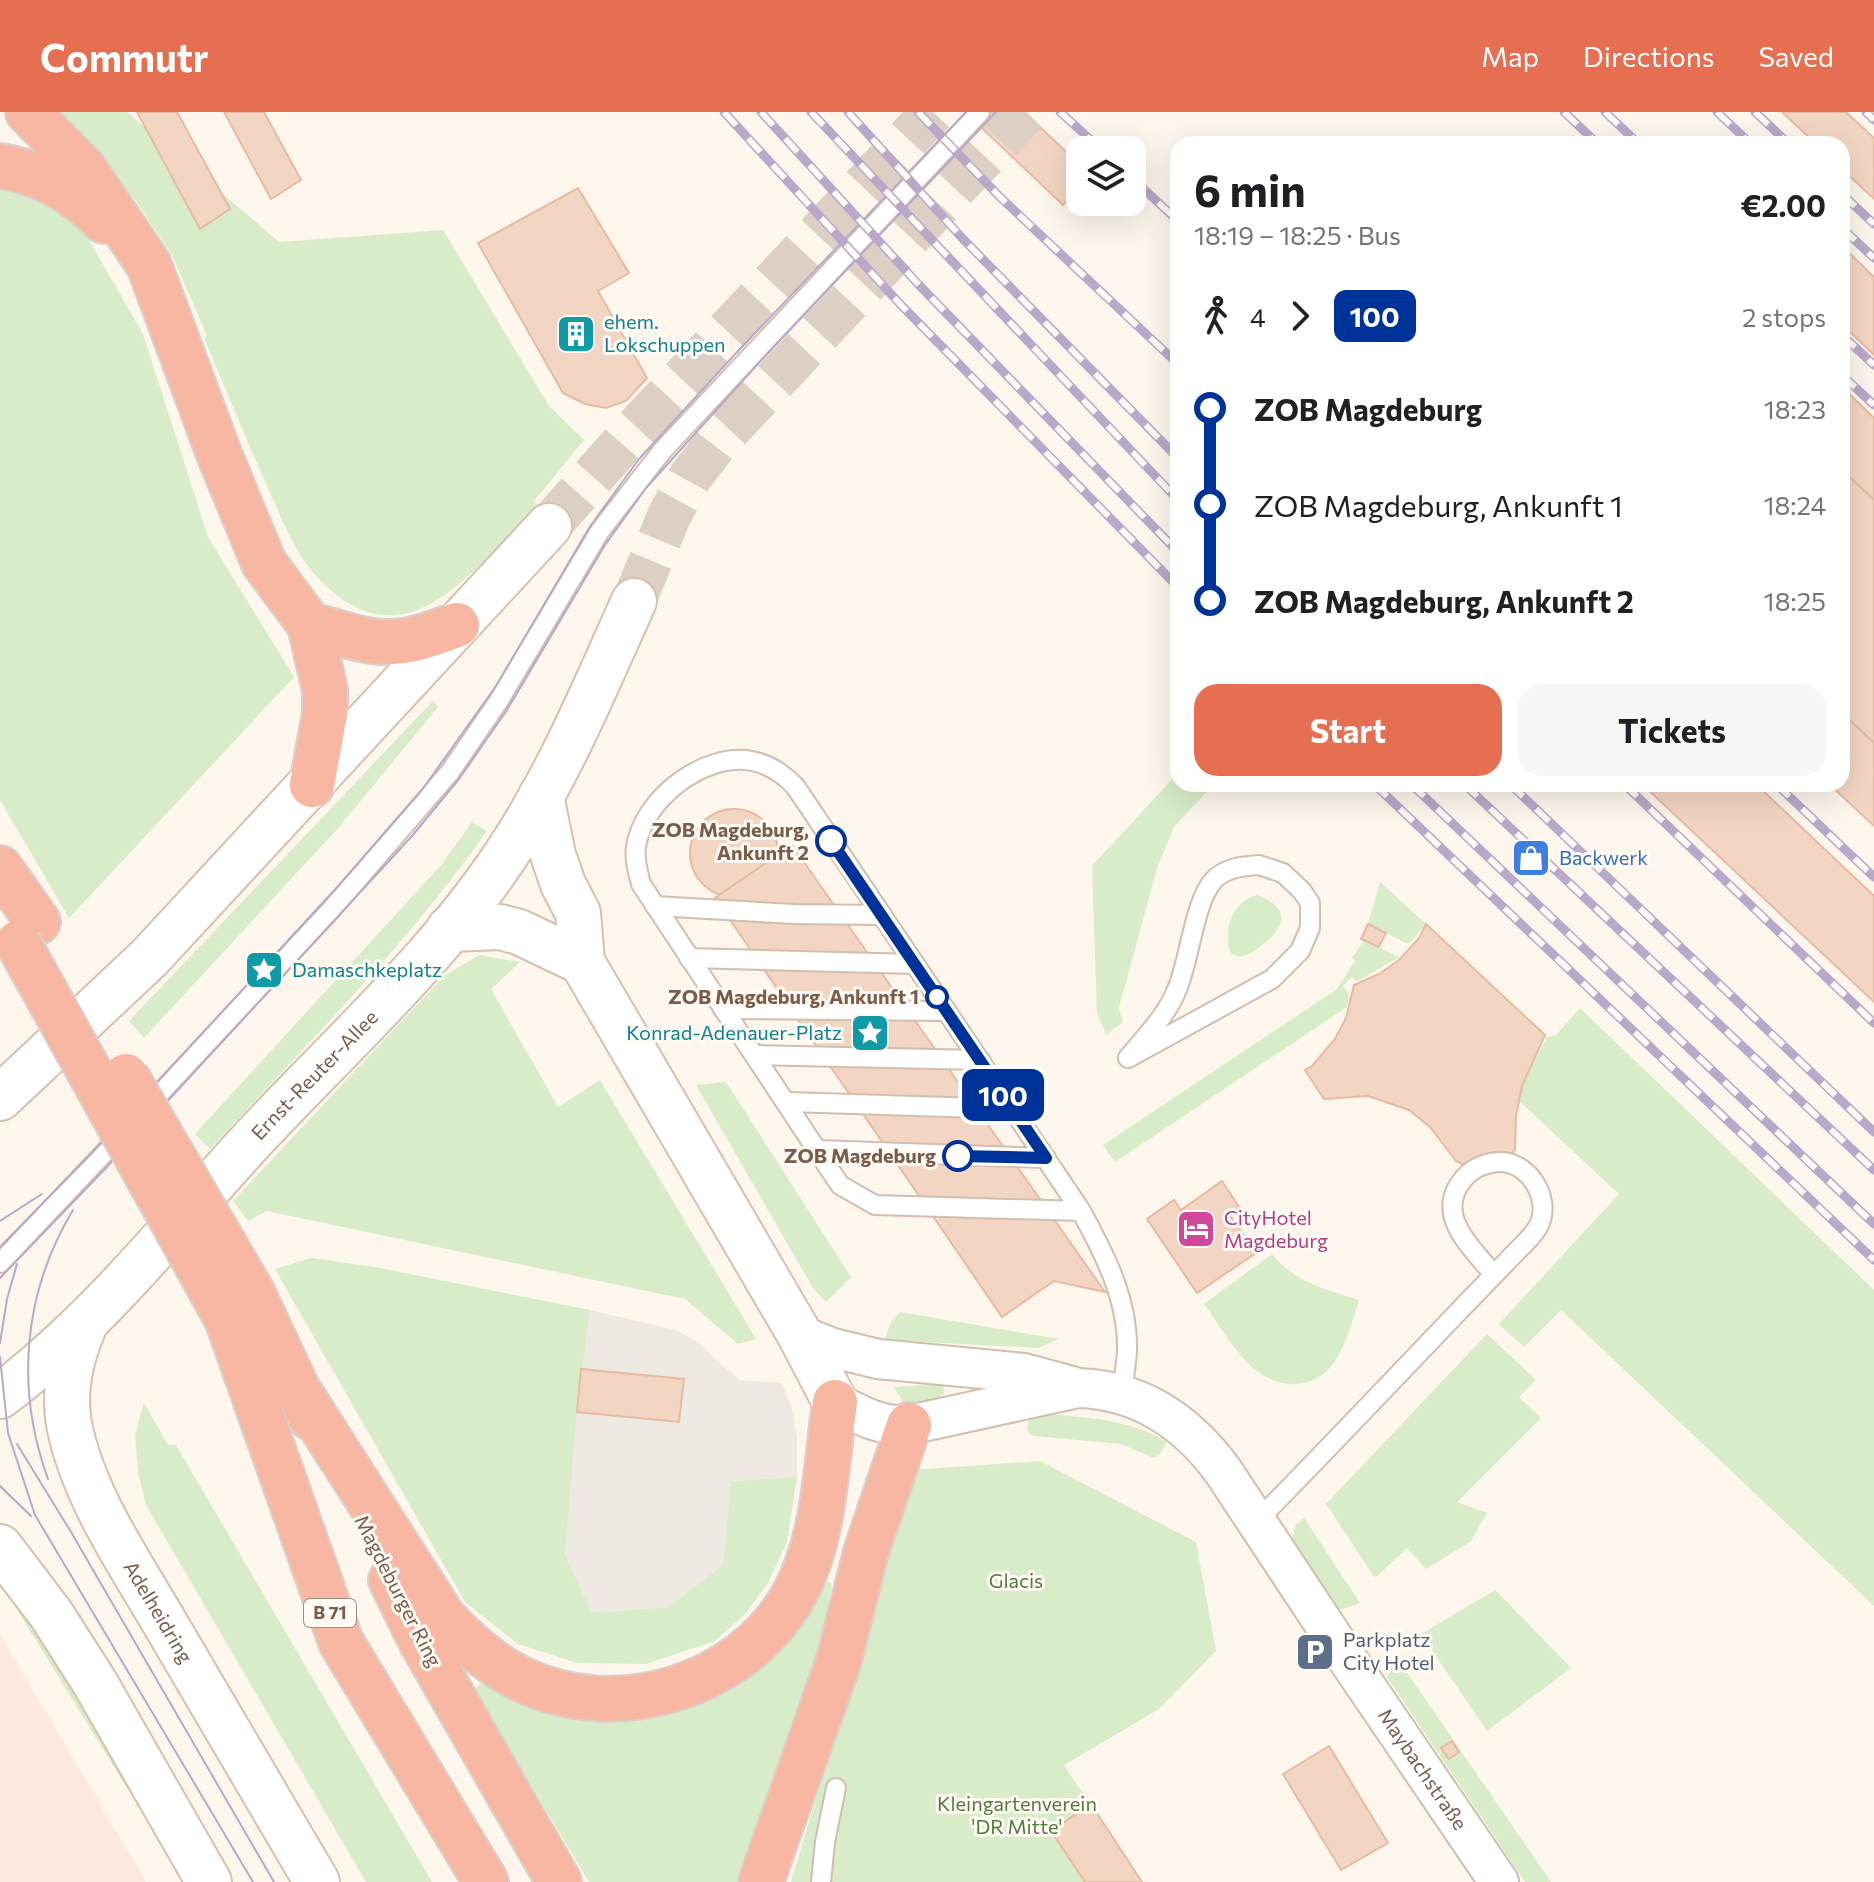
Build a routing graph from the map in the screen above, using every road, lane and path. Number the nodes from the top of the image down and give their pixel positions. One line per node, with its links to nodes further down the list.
1 (28, 112): 4 (highway)
2 (980, 112): 30 (lane)
3 (0, 166): 4 (highway)
4 (149, 265): 7 (highway)
5 (549, 526): 8 (main road)
6 (634, 601): 10 (main road, Ernst-Reuter-Allee)
7 (310, 625): 8 (highway); 9 (highway)
8 (457, 625): 9 (main road)
9 (312, 785): 24 (main road)
10 (541, 796): 15 (main road, Ernst-Reuter-Allee); 17 (main road)
11 (0, 868): 14 (highway)
12 (655, 906): 13 (lane); 13 (lane); 16 (lane)
13 (882, 915): 18 (lane)
14 (19, 927): 32 (highway, bridge)
15 (449, 929): 17 (main road); 33 (main road, Ernst-Reuter-Allee)
16 (689, 958): 18 (lane); 20 (lane)
17 (582, 962): 34 (main road)
18 (915, 964): 21 (lane)
19 (1272, 979): 19 (lane)
20 (723, 1009): 21 (lane); 22 (lane)
21 (946, 1011): 23 (lane)
22 (755, 1055): 23 (lane); 25 (lane)
23 (980, 1060): 26 (lane)
24 (0, 1098)
25 (788, 1102): 26 (lane); 27 (lane)
26 (1012, 1109): 28 (lane)
27 (819, 1150): 28 (lane); 29 (lane)
28 (1046, 1158): 29 (lane)
29 (1081, 1211): 38 (lane)
30 (0, 1263)
31 (1494, 1275): 31 (lane); 42 (lane)
32 (239, 1305): 37 (highway, Magdeburger Ring); 48 (highway, B 71)
33 (86, 1322): 39 (main road); 47 (main road, Adelheidring)
34 (800, 1335): 35 (street); 40 (main road)
35 (904, 1363): 36 (street); 40 (street)
36 (1078, 1388): 38 (street); 41 (street)
37 (298, 1390): 40 (highway); 49 (highway, Magdeburger Ring)
38 (1122, 1393): 42 (street)
39 (0, 1396)
40 (835, 1402): 41 (street); 44 (highway)
41 (909, 1425): 44 (highway)
42 (1257, 1521): 52 (street, Maybachstraße)
43 (0, 1547): 46 (main road)
44 (866, 1552): 50 (highway)
45 (836, 1788): 51 (lane)
46 (209, 1882)
47 (317, 1882)
48 (486, 1882)
49 (559, 1882)
50 (761, 1882)
51 (821, 1882)
52 (1499, 1882)

